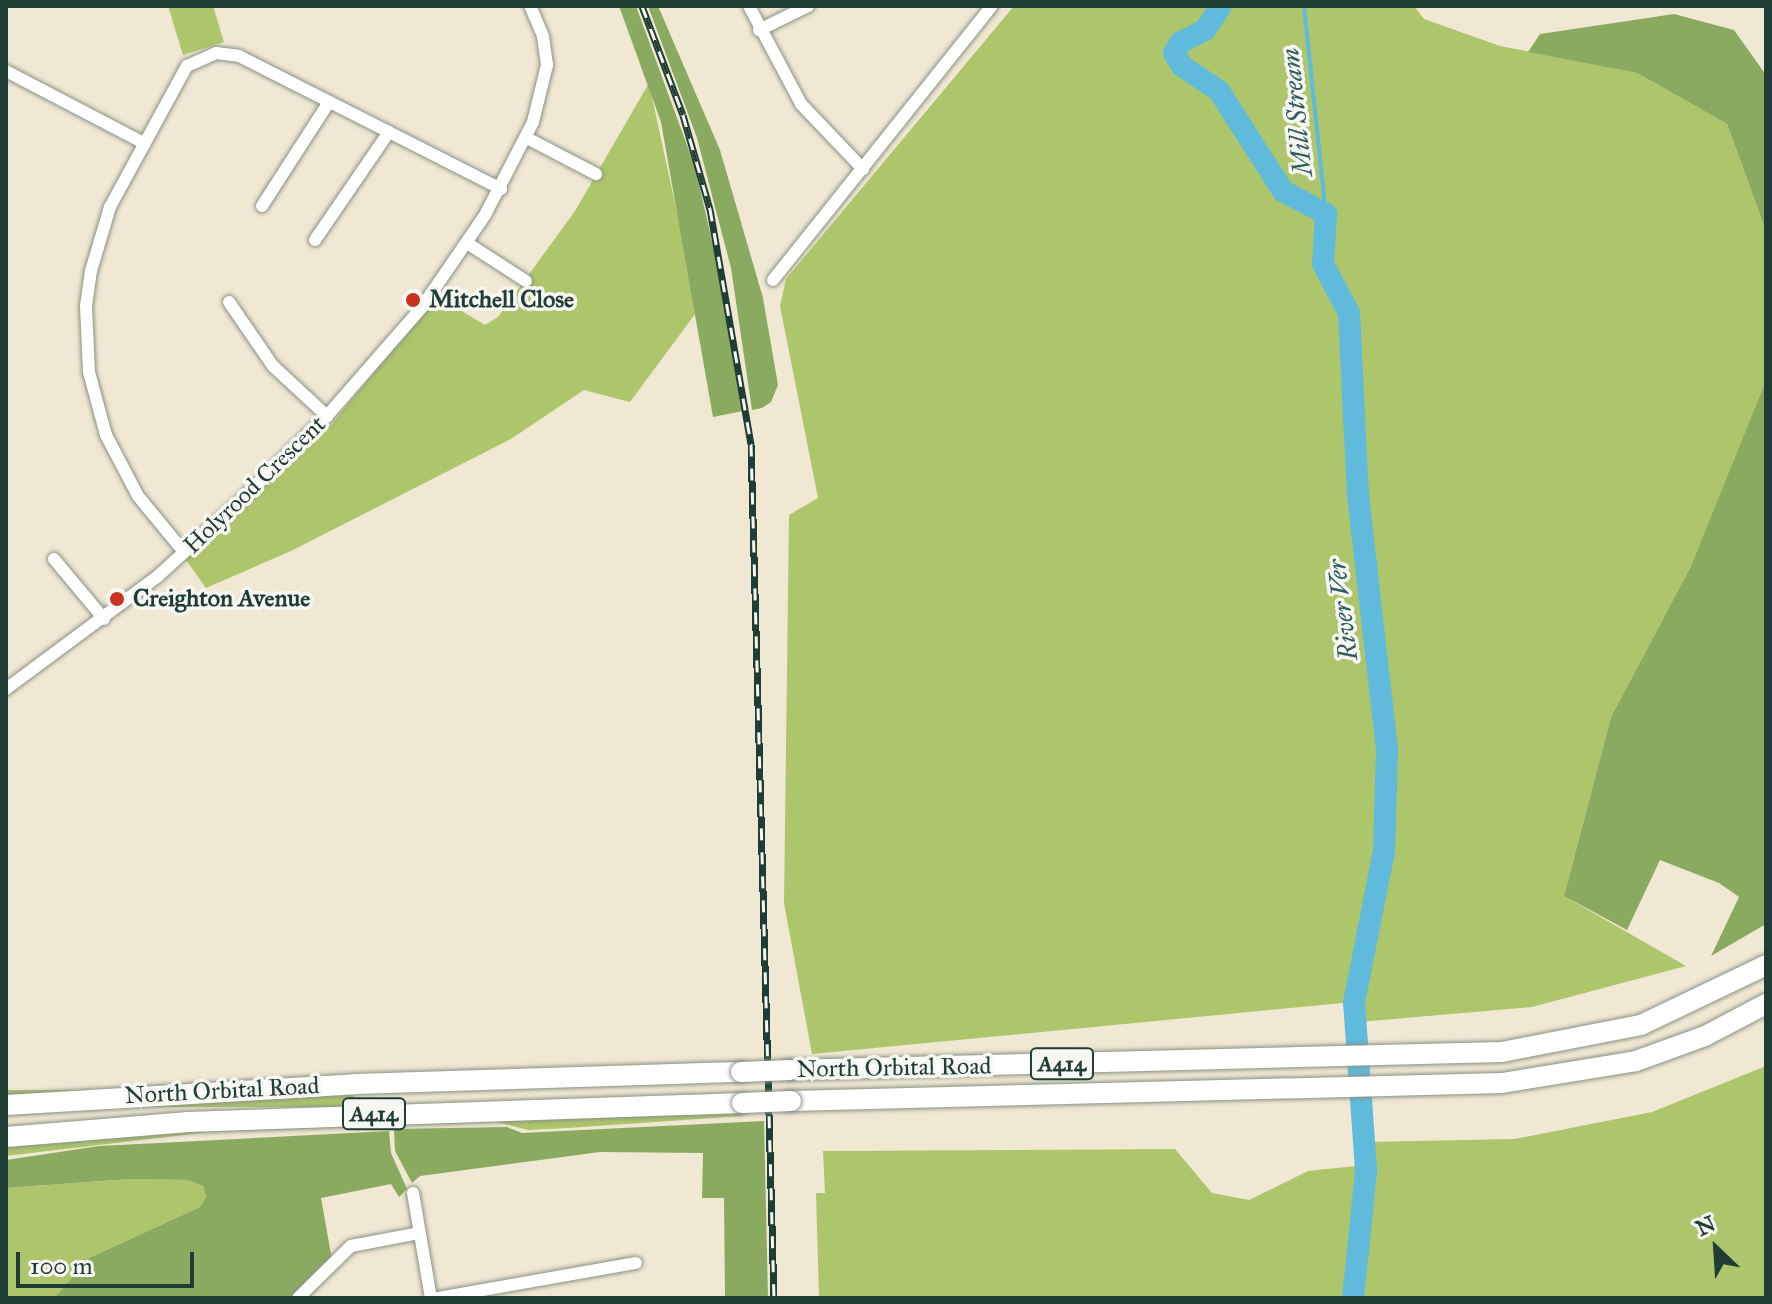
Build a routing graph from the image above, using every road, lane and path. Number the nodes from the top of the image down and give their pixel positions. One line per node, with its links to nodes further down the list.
1 (530, 6): 9 (street, Holyrood Crescent)
2 (749, 6): 5 (street)
3 (808, 6): 5 (street)
4 (992, 6): 11 (street)
5 (759, 30): 11 (street)
6 (6, 71): 10 (street)
7 (329, 102): 8 (street); 10 (street); 14 (street)
8 (389, 132): 13 (street); 15 (street)
9 (527, 138): 12 (street); 13 (street, Holyrood Crescent)
10 (144, 143): 21 (street)
11 (863, 169): 17 (street)
12 (596, 174)
13 (501, 189): 16 (street, Holyrood Crescent)
14 (262, 206)
15 (315, 240)
16 (467, 243): 18 (street); 20 (street, Holyrood Crescent)
17 (773, 280)
18 (526, 281)
19 (229, 302): 20 (street)
20 (327, 416): 21 (street, Holyrood Crescent)
21 (184, 552): 23 (street, Holyrood Crescent)
22 (54, 559): 23 (street)
23 (104, 619): 25 (street, Holyrood Crescent)
24 (6, 673): 25 (street)
25 (9, 687)
26 (1766, 965): 28 (highway, North Orbital Road / A414, bridge)
27 (1766, 1004): 29 (highway, North Orbital Road / A414, bridge)
28 (6, 1105)
29 (6, 1137)
30 (413, 1193): 31 (street)
31 (419, 1233): 33 (street); 34 (street)
32 (636, 1263): 35 (street)
33 (298, 1298)
34 (431, 1298)
35 (437, 1298)

